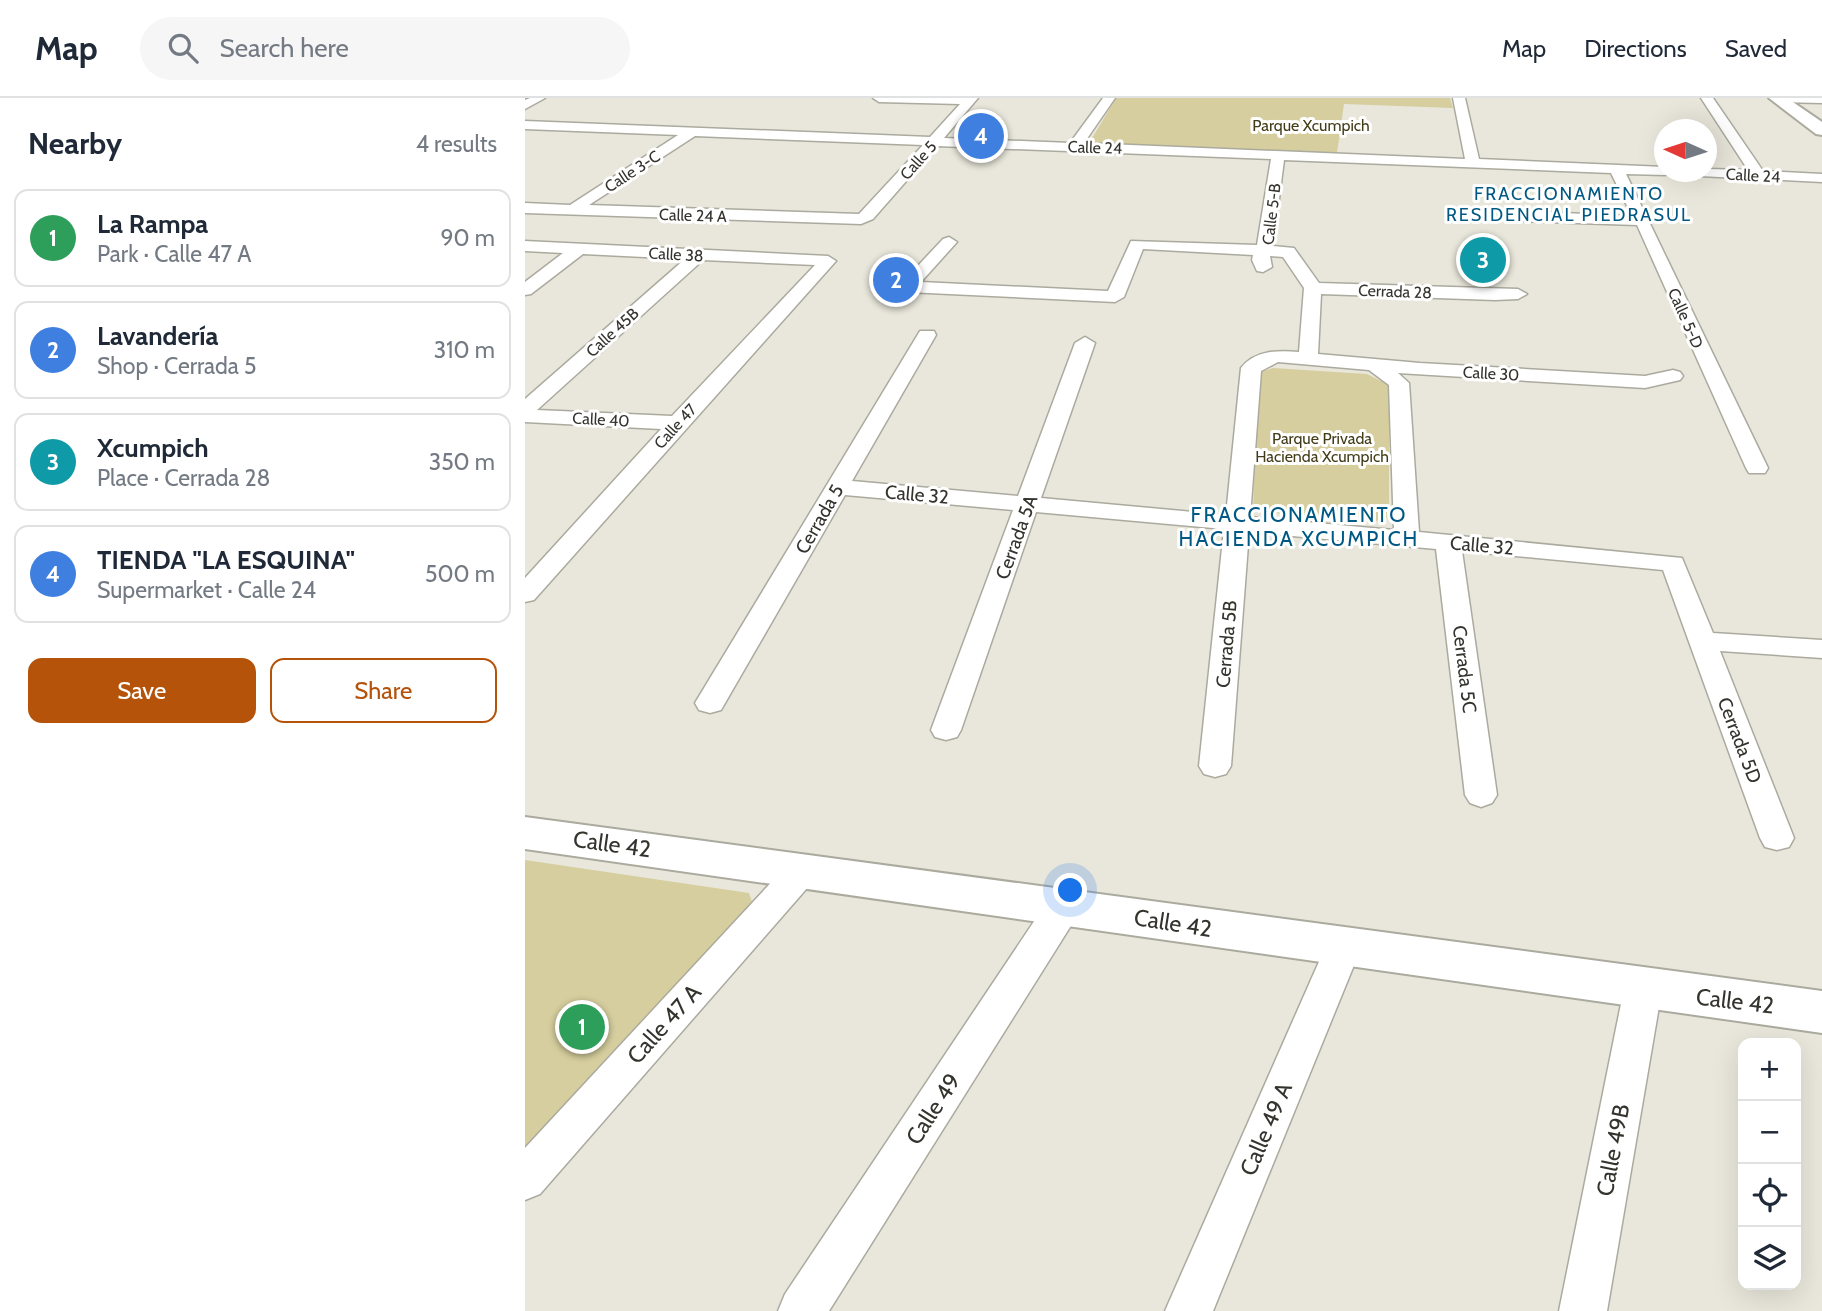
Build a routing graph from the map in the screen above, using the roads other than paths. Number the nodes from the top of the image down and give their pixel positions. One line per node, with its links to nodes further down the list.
1 (539, 98): 10 (street)
2 (879, 98): 9 (street)
3 (1109, 98): 16 (street)
4 (1458, 98): 18 (street)
5 (1707, 98): 22 (street)
6 (1777, 98): 7 (street); 13 (street)
7 (1794, 98): 8 (street); 11 (street)
8 (1822, 99)
9 (971, 100): 15 (street, Calle 5)
10 (525, 105)
11 (1822, 118)
12 (525, 125): 14 (street, Calle 24)
13 (1822, 130)
14 (692, 132): 15 (street, Calle 24); 25 (street, Calle 3-C)
15 (935, 141): 16 (street, Calle 24); 27 (street, Calle 5)
16 (1075, 146): 17 (street, Calle 24)
17 (1278, 155): 18 (street, Calle 24); 32 (street, Calle 5-B)
18 (1473, 163): 19 (street, Calle 24)
19 (1615, 169): 20 (street, Calle 24); 28 (street, Calle 5-D)
20 (1654, 171)
21 (1717, 173): 22 (street, Calle 24)
22 (1758, 175): 23 (street, Calle 24)
23 (1822, 178)
24 (525, 208): 25 (street, Calle 24 A)
25 (572, 210): 27 (street, Calle 24 A)
26 (1520, 216): 28 (street)
27 (861, 219)
28 (1643, 221): 47 (street, Calle 5-D)
29 (949, 242): 32 (street)
30 (525, 246): 31 (street, Calle 38)
31 (580, 248): 33 (street, Calle 38); 37 (street)
32 (1264, 251): 35 (street, Calle 5-B); 35 (street)
33 (699, 255): 34 (street, Calle 38); 44 (street, Calle 45B)
34 (828, 261): 46 (street, Calle 47)
35 (1303, 270): 36 (street, Calle 5-B)
36 (1313, 288): 38 (street, Cerrada 28); 41 (street)
37 (525, 290)
38 (1518, 294)
39 (927, 335): 48 (street, Cerrada 5)
40 (1085, 342): 49 (street, Cerrada 5A)
41 (1308, 359): 42 (street, Calle 30); 50 (street)
42 (1374, 365): 43 (street, Calle 30); 51 (street)
43 (1673, 376)
44 (525, 410)
45 (525, 416): 46 (street, Calle 40)
46 (678, 423): 53 (street, Calle 47)
47 (1757, 468)
48 (838, 487): 49 (street, Calle 32); 56 (street, Cerrada 5)
49 (1027, 504): 50 (street, Calle 32); 57 (street, Cerrada 5A)
50 (1237, 523): 51 (street, Calle 32); 58 (street, Cerrada 5B)
51 (1407, 538): 52 (street, Calle 32)
52 (1448, 542): 54 (street, Calle 32); 59 (street, Cerrada 5C)
53 (525, 594)
54 (1703, 641): 55 (street); 61 (street, Cerrada 5D)
55 (1822, 649)
56 (710, 703)
57 (946, 730)
58 (1215, 766)
59 (1481, 795)
60 (525, 833): 62 (street, Calle 42)
61 (1777, 838)
62 (803, 870): 63 (street, Calle 42); 67 (street, Calle 47 A)
63 (1064, 906): 64 (street, Calle 42); 68 (street, Calle 49)
64 (1343, 948): 65 (street, Calle 42); 69 (street, Calle 49 A)
65 (1643, 989): 66 (street, Calle 42); 70 (street, Calle 49B)
66 (1822, 1012)
67 (525, 1179)
68 (802, 1311)
69 (1189, 1311)
70 (1583, 1311)

